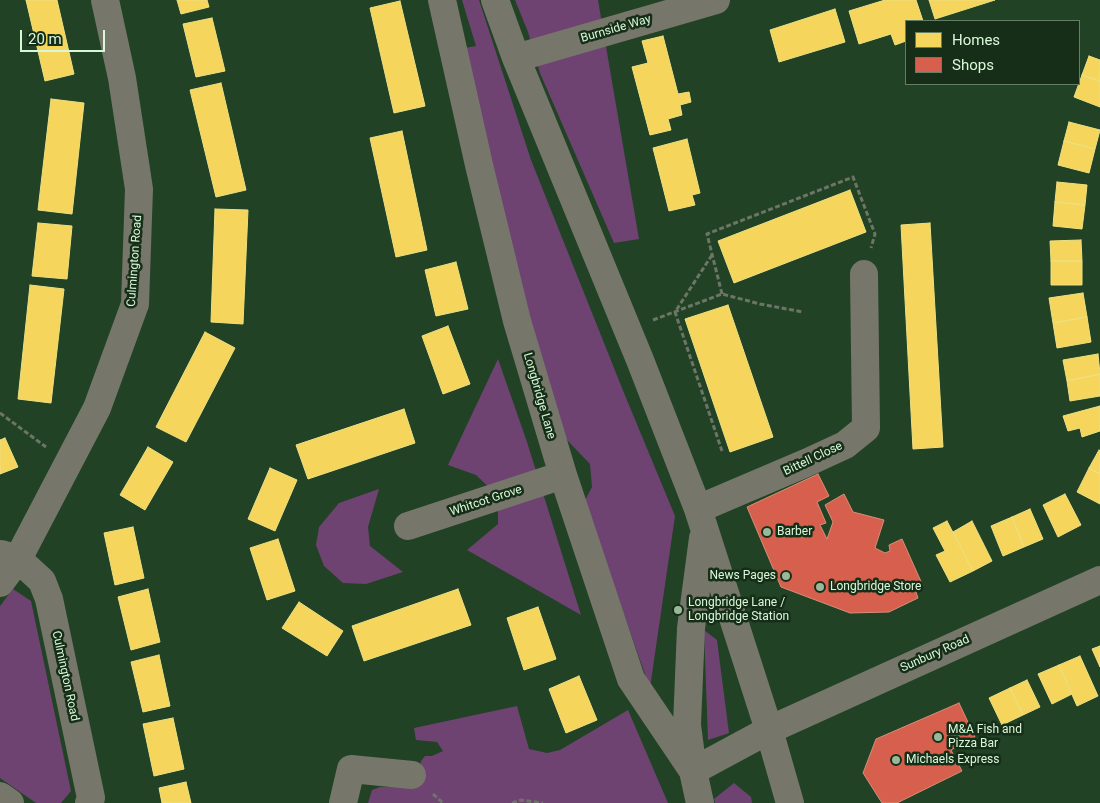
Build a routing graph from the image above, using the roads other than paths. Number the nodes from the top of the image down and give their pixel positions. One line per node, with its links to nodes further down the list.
1 (105, 0): 10 (street, Culmington Road)
2 (442, 0): 7 (street, Longbridge Lane)
3 (495, 0): 5 (street, Longbridge Lane)
4 (716, 0): 5 (street, Burnside Way)
5 (516, 58): 8 (street, Longbridge Lane)
6 (864, 274): 8 (street, Bittell Close)
7 (563, 475): 9 (street, Whitcot Grove); 14 (street, Longbridge Lane)
8 (701, 520): 13 (street, Longbridge Lane); 14 (street, Longbridge Lane)
9 (408, 526)
10 (9, 556): 12 (street, Culmington Road); 18 (street, Culmington Road)
11 (1100, 580): 13 (street, Sunbury Road)
12 (0, 583)
13 (769, 730): 14 (street); 21 (street, Longbridge Lane)
14 (693, 771): 20 (street, Longbridge Lane)
15 (412, 775): 19 (street)
16 (0, 796): 17 (street)
17 (10, 803)
18 (89, 803)
19 (343, 803)
20 (700, 803)
21 (790, 803)

